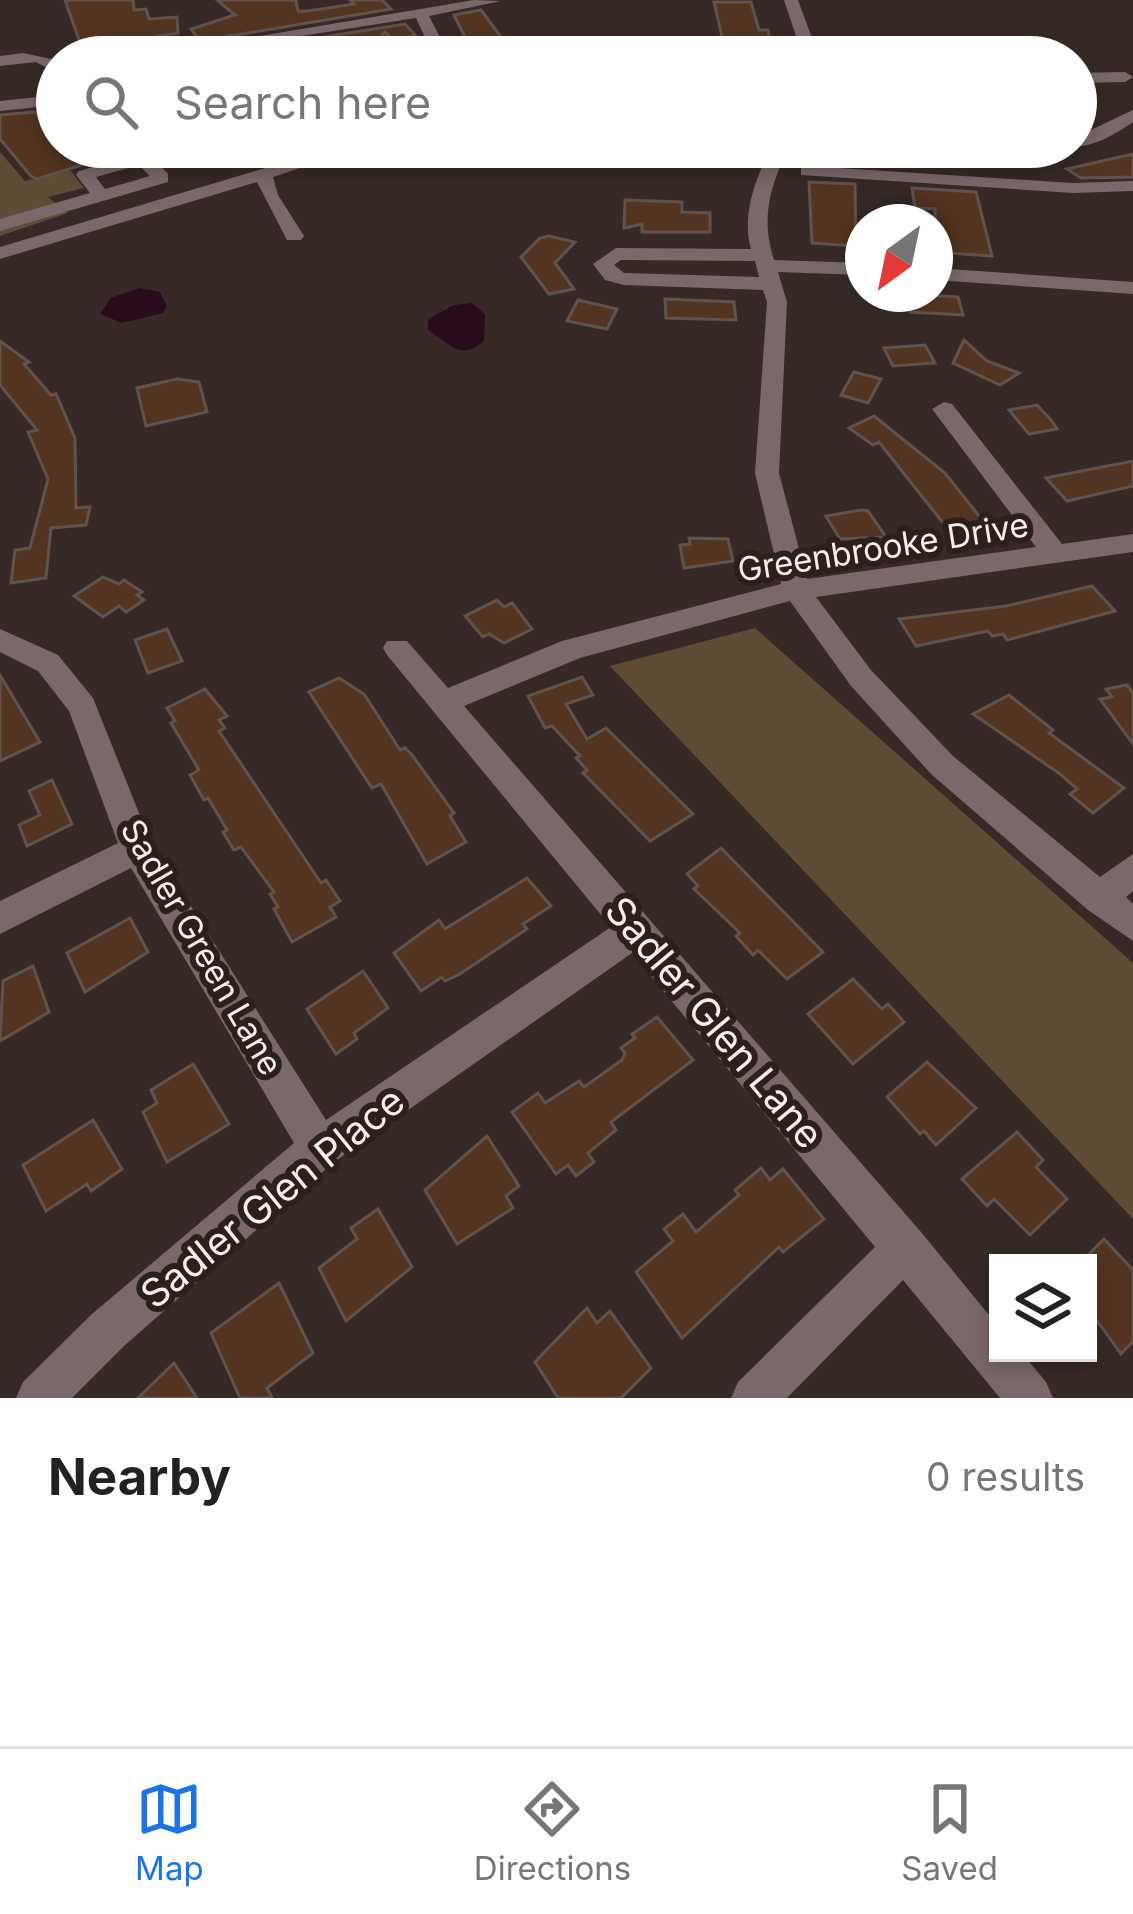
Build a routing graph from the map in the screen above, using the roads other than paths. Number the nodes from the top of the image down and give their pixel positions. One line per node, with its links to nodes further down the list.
1 (791, 0): 6 (street)
2 (494, 1): 3 (street)
3 (420, 12): 4 (street); 5 (street)
4 (271, 36)
5 (432, 36)
6 (804, 36)
7 (36, 59): 8 (street)
8 (0, 61)
9 (1125, 77): 10 (street)
10 (1097, 78)
11 (36, 102): 12 (street)
12 (0, 106)
13 (1133, 115): 14 (street)
14 (1097, 136)
15 (103, 168): 25 (street)
16 (152, 168): 23 (street)
17 (286, 168): 21 (street)
18 (773, 168): 30 (street)
19 (944, 168): 22 (street)
20 (807, 171): 22 (street)
21 (264, 175): 26 (street); 28 (street)
22 (951, 180): 24 (street)
23 (151, 184): 25 (street); 26 (street)
24 (1133, 185)
25 (101, 196): 27 (street)
26 (174, 202): 29 (street)
27 (0, 225)
28 (294, 236)
29 (0, 253)
30 (765, 268): 30 (street); 31 (street); 37 (street)
31 (845, 269)
32 (953, 275): 33 (street)
33 (1133, 288)
34 (944, 409): 36 (street)
35 (1133, 543): 36 (street, Greenbrooke Drive)
36 (1058, 556): 37 (street, Greenbrooke Drive)
37 (796, 590): 40 (street, Greenbrooke Drive); 43 (street)
38 (0, 640): 41 (street, Sadler Green Lane)
39 (397, 648): 40 (street, Sadler Glen Lane)
40 (443, 702): 46 (street, Sadler Glen Lane)
41 (137, 849): 44 (street); 47 (street, Sadler Green Lane)
42 (1133, 869): 43 (street)
43 (1100, 898): 45 (street)
44 (0, 918)
45 (1133, 926)
46 (636, 930): 47 (street, Sadler Glen Place); 48 (street, Sadler Glen Lane)
47 (320, 1148): 49 (street, Sadler Glen Place)
48 (906, 1247): 50 (street); 51 (street, Sadler Glen Lane)
49 (39, 1398)
50 (754, 1398)
51 (1030, 1398)

